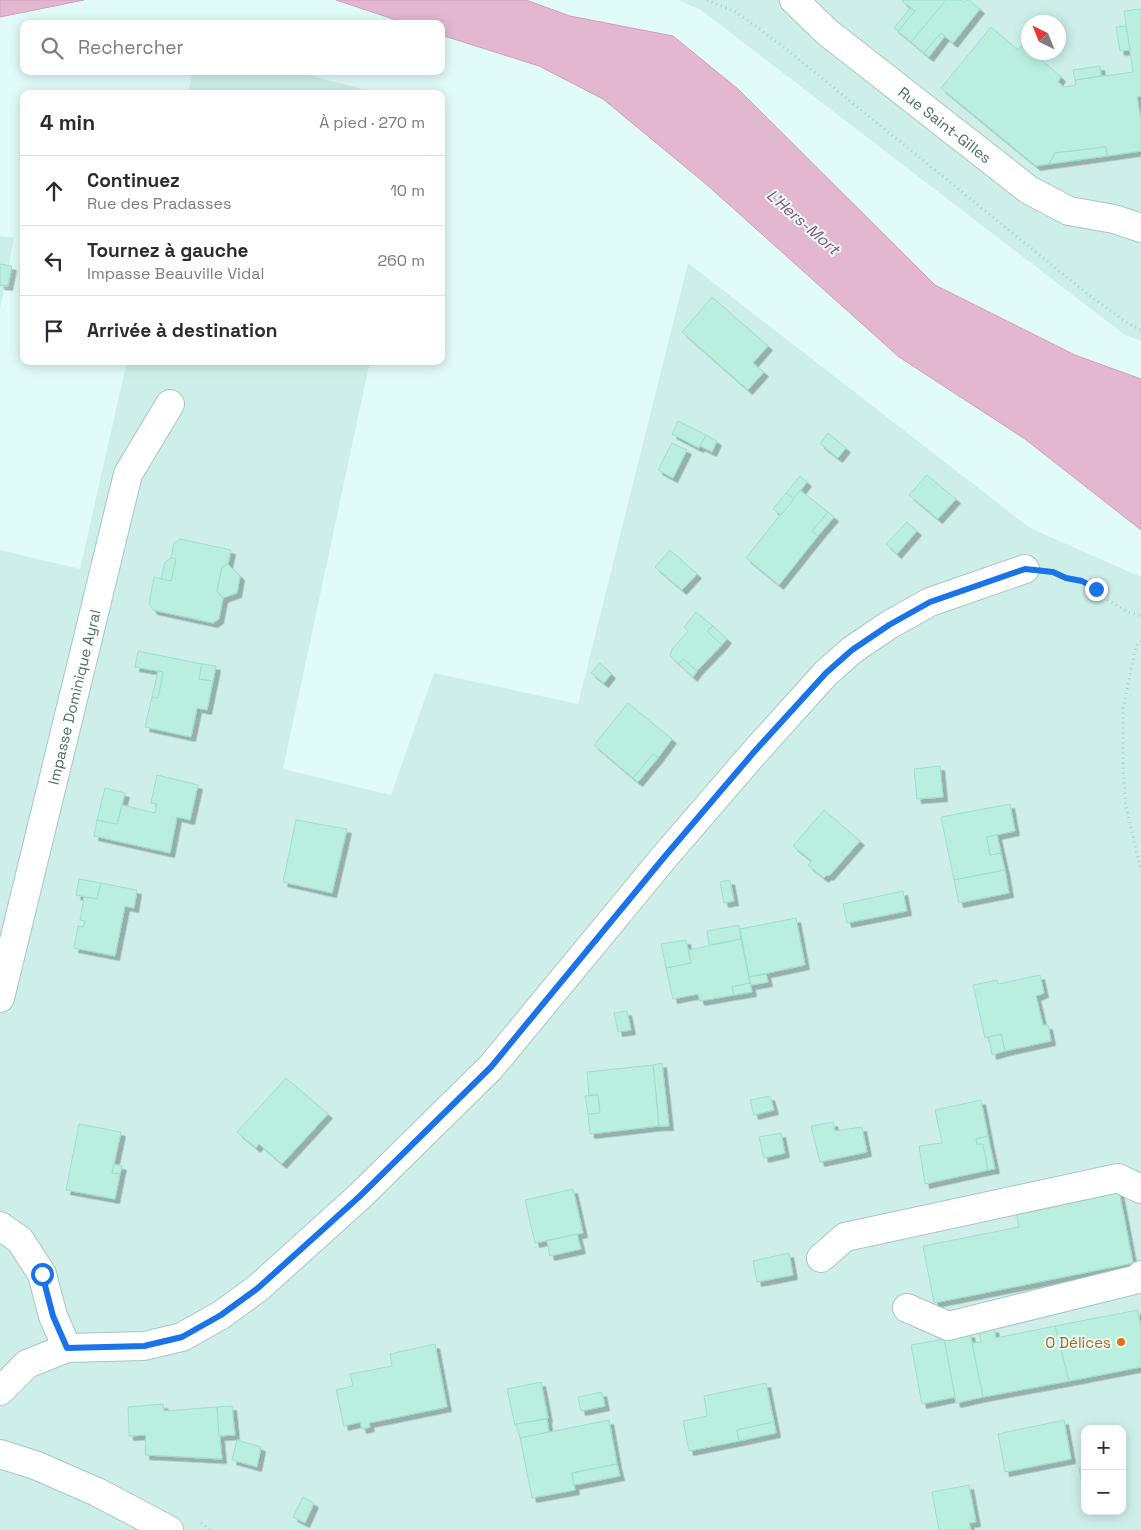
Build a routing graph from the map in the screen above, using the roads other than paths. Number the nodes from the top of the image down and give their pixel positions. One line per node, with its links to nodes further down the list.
1 (794, 0): 3 (street, Rue Saint-Gilles)
2 (1141, 213): 3 (street)
3 (1114, 219): 4 (street)
4 (1141, 228)
5 (170, 404): 7 (street, Impasse Dominique Ayral)
6 (1025, 569): 13 (street)
7 (0, 998)
8 (1141, 1189): 10 (street)
9 (0, 1226): 13 (street)
10 (820, 1258)
11 (1141, 1276): 12 (street)
12 (907, 1308)
13 (67, 1348): 14 (street)
14 (0, 1391)
15 (0, 1454): 16 (street)
16 (169, 1530)

